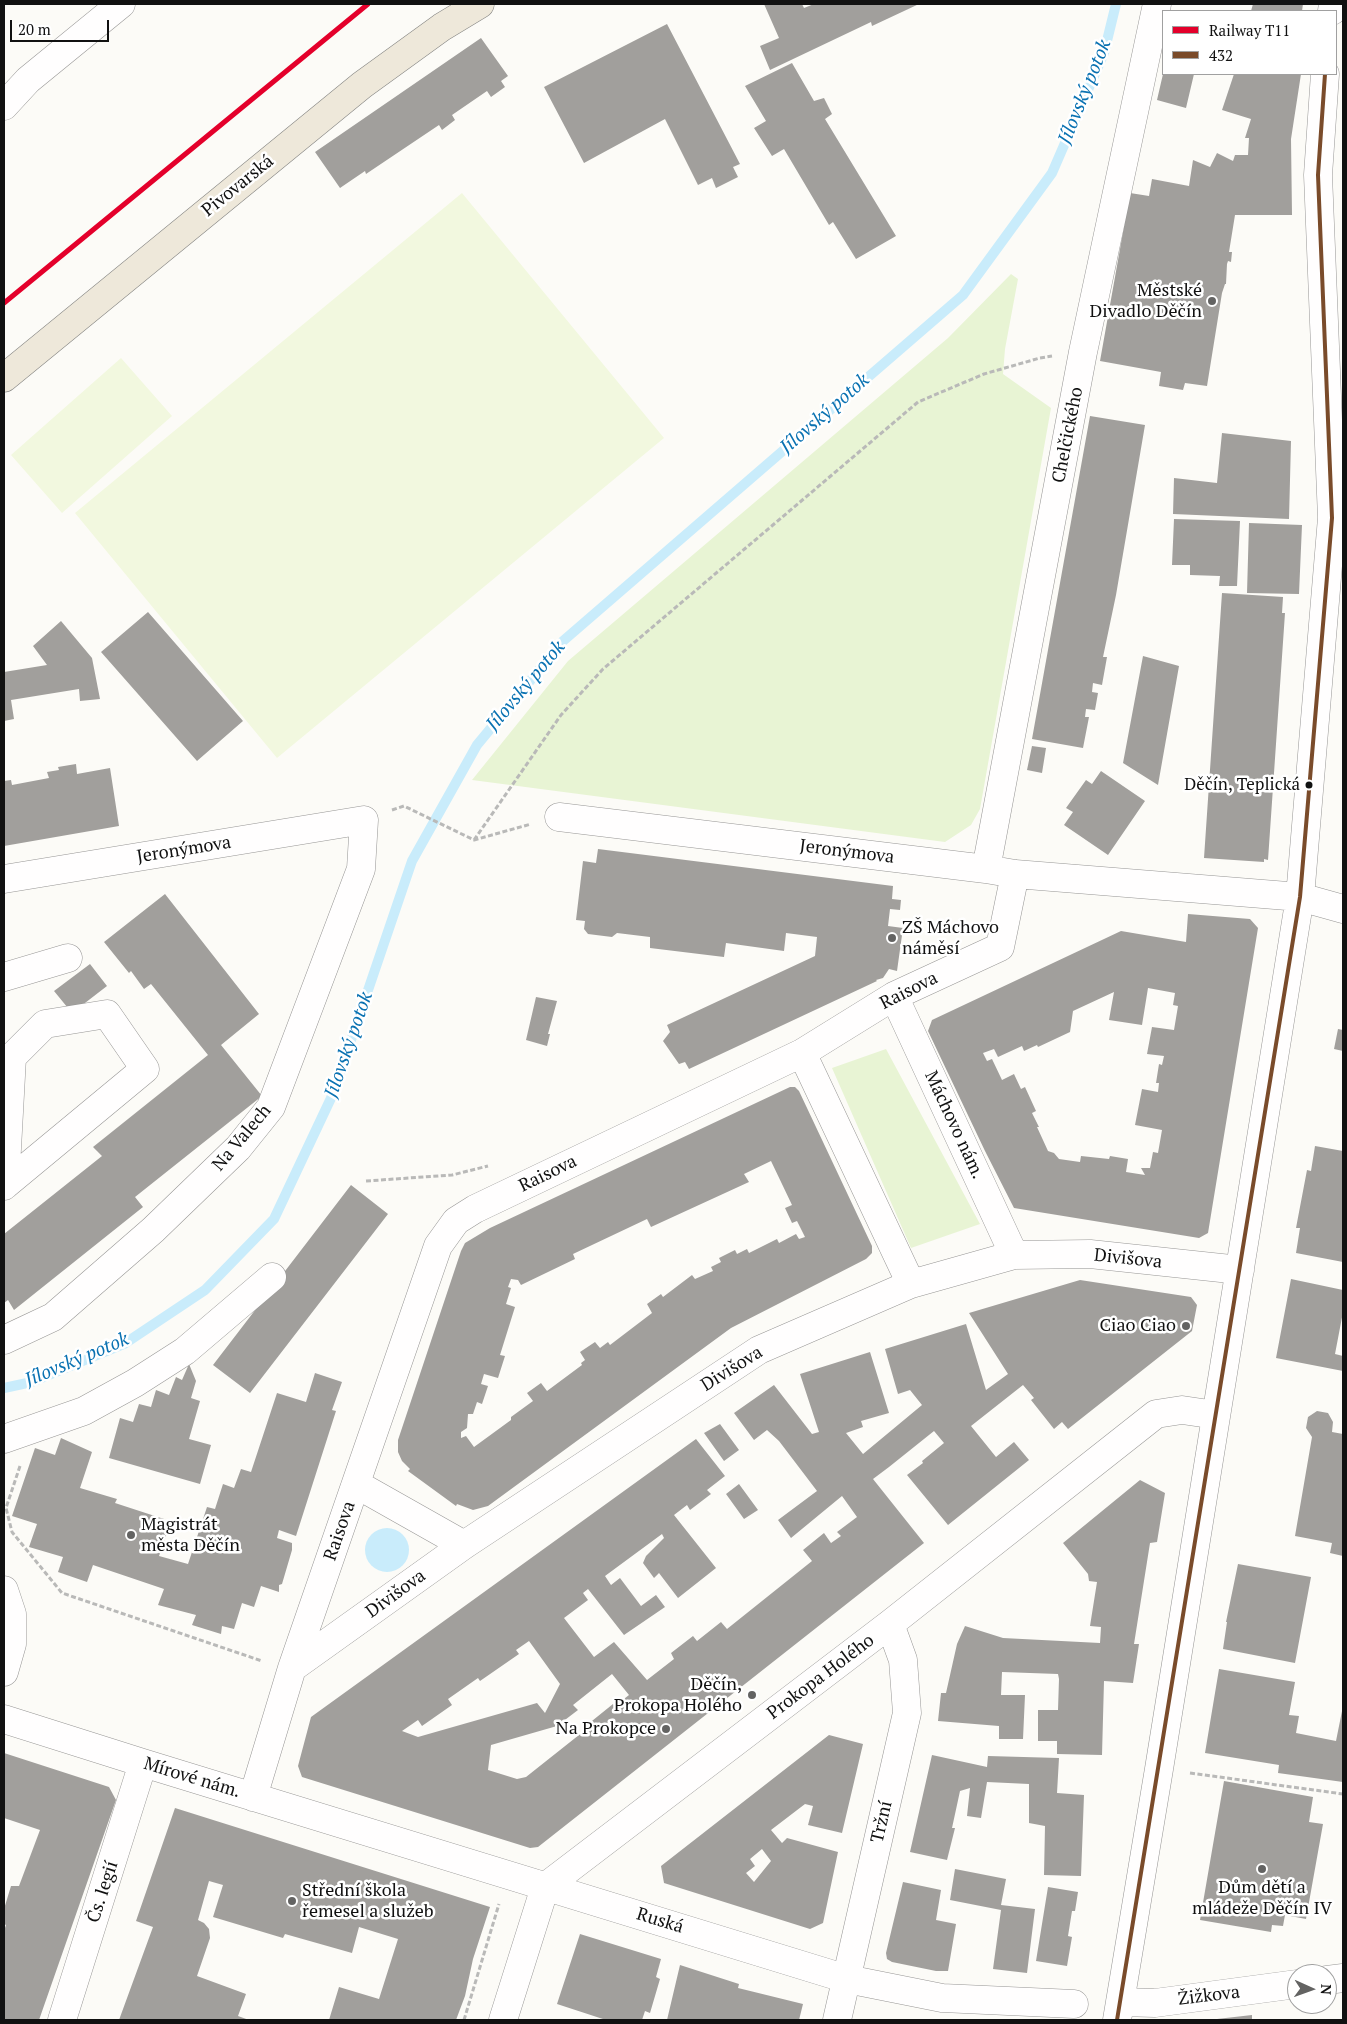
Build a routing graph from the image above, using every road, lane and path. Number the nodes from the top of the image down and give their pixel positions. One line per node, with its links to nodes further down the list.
1 (122, 4): 5 (street)
2 (480, 4): 7 (main road, Pivovarská)
3 (1157, 4): 6 (street, Chelčického)
4 (1325, 75): 15 (street)
5 (4, 106)
6 (1084, 352): 11 (path); 12 (street, Chelčického)
7 (4, 378)
8 (404, 806): 11 (path)
9 (559, 817): 11 (path); 12 (street, Jeronýmova)
10 (364, 820): 14 (street, Jeronýmova); 26 (street, Na Valech)
11 (474, 840)
12 (986, 869): 13 (street, Jeronýmova)
13 (1015, 874): 15 (street, Jeronýmova); 19 (street, Raisova)
14 (4, 879)
15 (1300, 898): 16 (street, Jeronýmova); 23 (street)
16 (1343, 909)
17 (68, 958): 18 (street)
18 (4, 977)
19 (894, 996): 20 (street, Raisova); 22 (street, Máchovo nám.)
20 (802, 1053): 25 (street); 29 (street, Raisova)
21 (4, 1186): 21 (street)
22 (1014, 1254): 23 (street, Divišova); 25 (street, Divišova)
23 (1240, 1270): 27 (street)
24 (272, 1277): 28 (street)
25 (911, 1284): 30 (street, Divišova)
26 (4, 1340)
27 (1216, 1415): 32 (street, Prokopa Holého); 37 (street)
28 (4, 1439)
29 (356, 1484): 30 (street); 33 (street, Raisova)
30 (464, 1545): 33 (street, Divišova)
31 (4, 1590): 34 (street)
32 (890, 1624): 40 (street, Prokopa Holého); 41 (street, Tržní)
33 (292, 1668): 39 (street, Mírové nám.)
34 (4, 1672)
35 (4, 1719): 36 (street, Mírové nám.)
36 (143, 1763): 39 (street, Mírové nám.); 45 (street, Čs. legií)
37 (1159, 1770): 38 (path); 44 (street)
38 (1343, 1794)
39 (253, 1797): 40 (street, Ruská)
40 (545, 1887): 41 (street, Ruská); 46 (street)
41 (847, 1979): 43 (street, Ruská); 47 (street, Tržní)
42 (1287, 1985): 44 (street, Žižkova)
43 (1074, 2004)
44 (1119, 2011)
45 (62, 2020)
46 (503, 2020)
47 (837, 2020)

